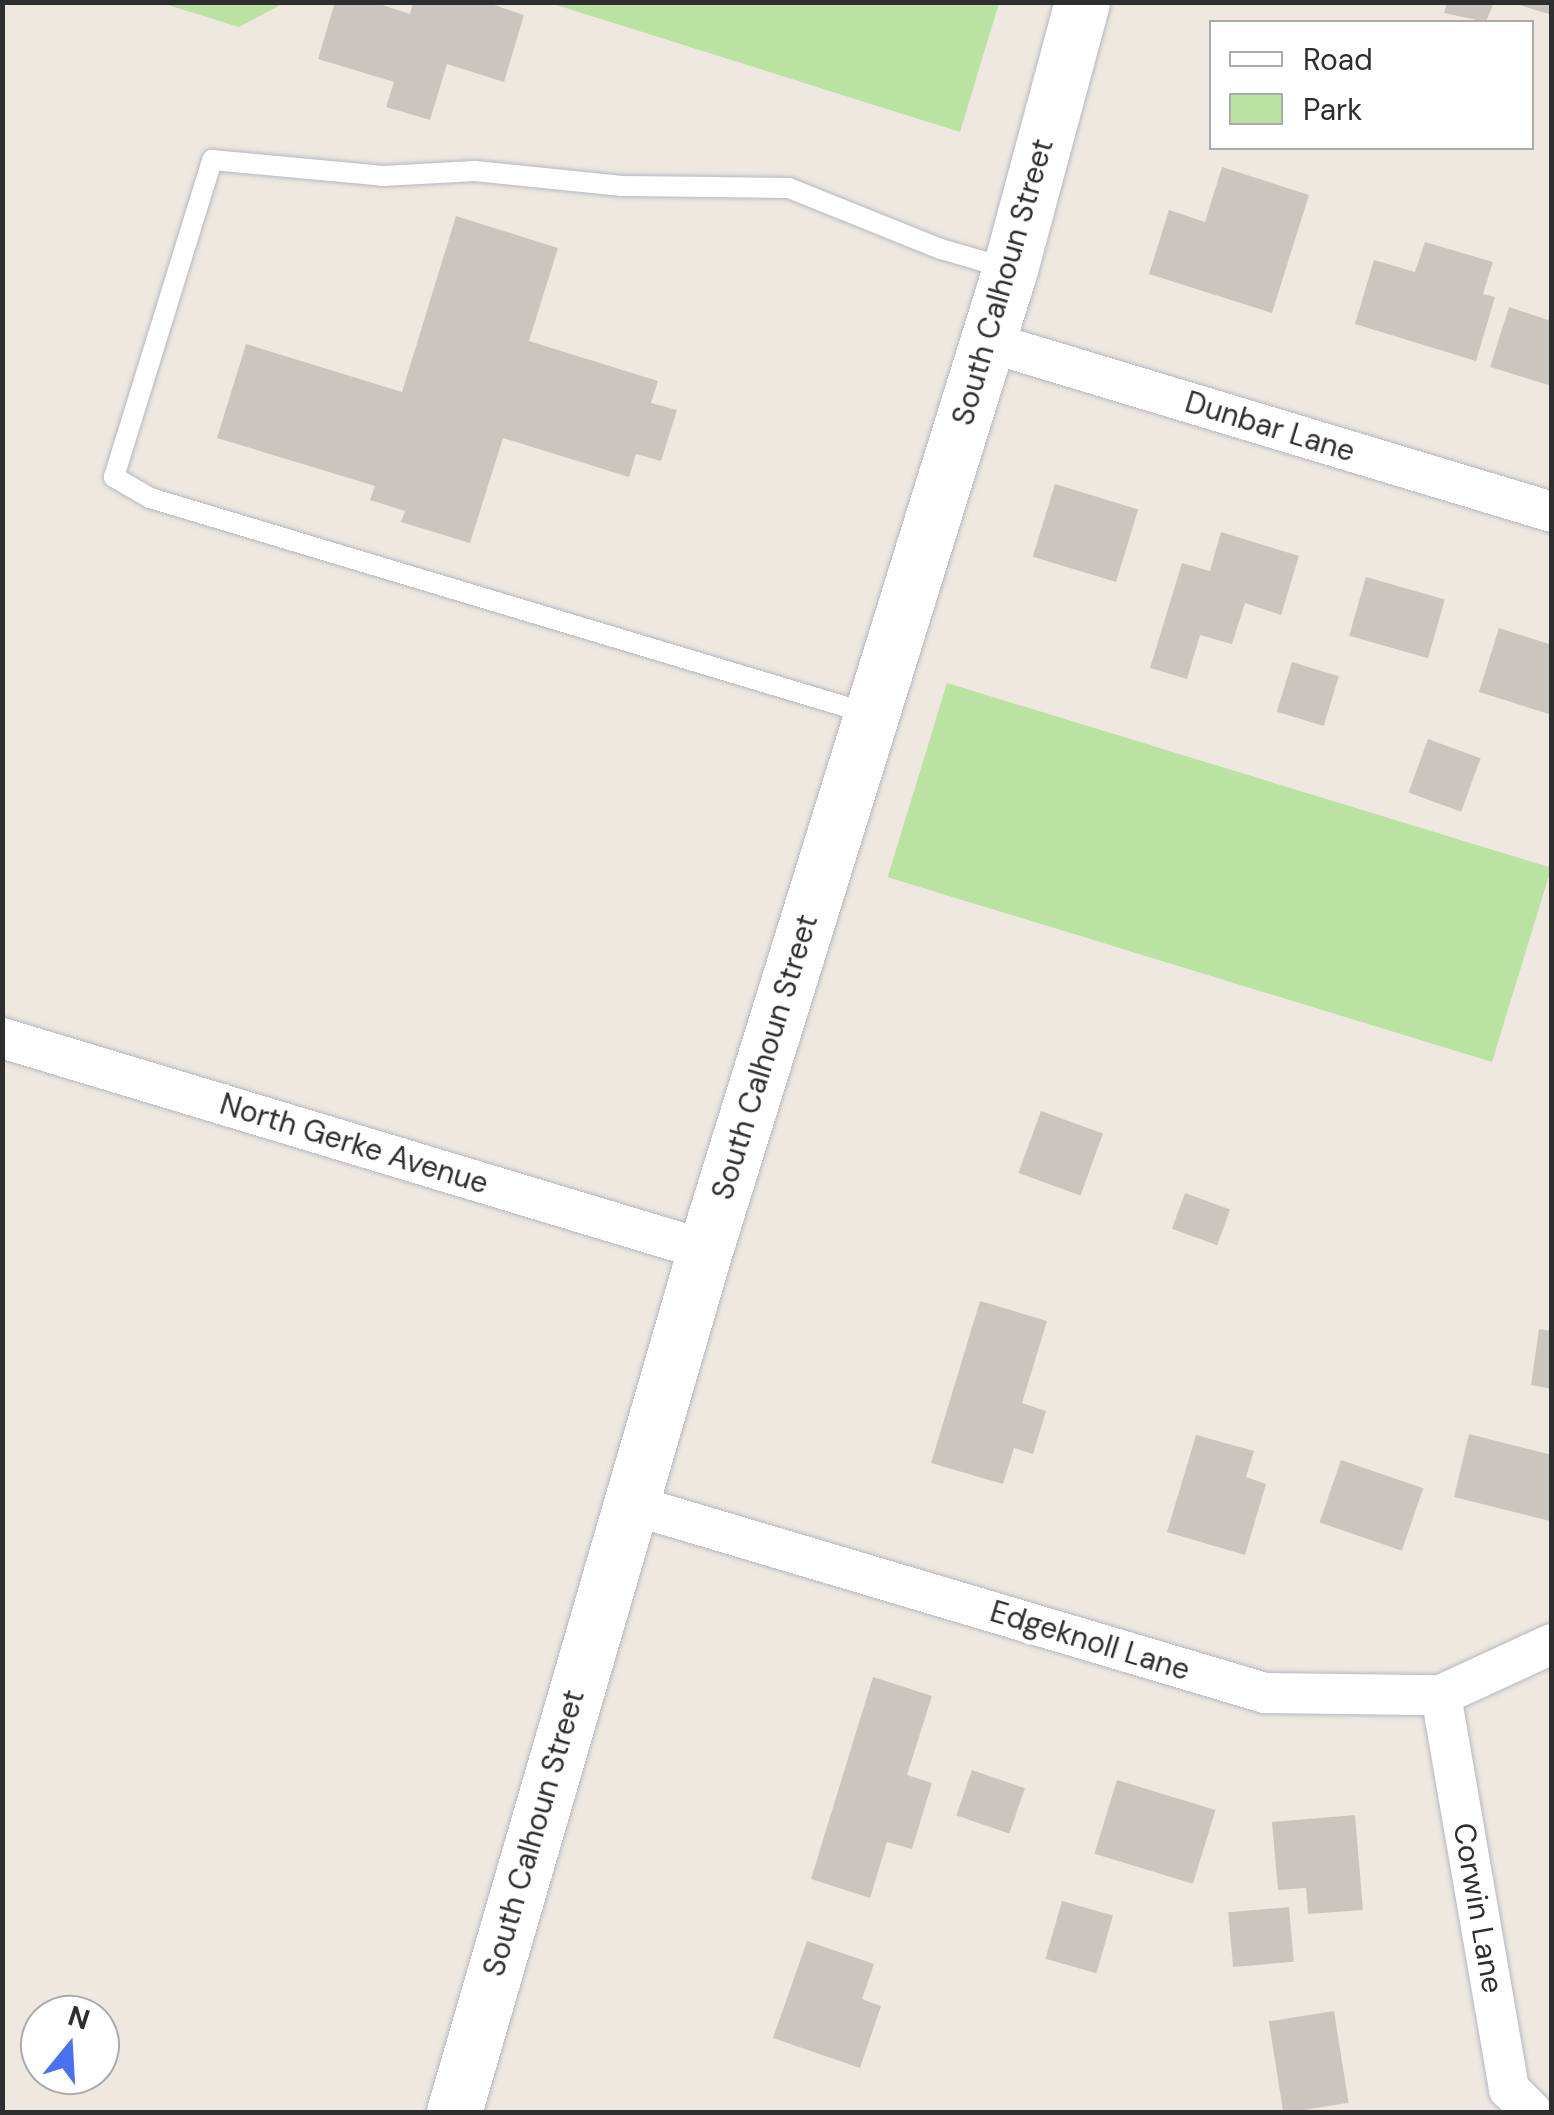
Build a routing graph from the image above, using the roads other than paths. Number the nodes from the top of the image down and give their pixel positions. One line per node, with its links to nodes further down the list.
1 (1082, 2): 2 (street, South Calhoun Street)
2 (1010, 269): 3 (street, South Calhoun Street); 5 (lane)
3 (988, 342): 4 (street, Dunbar Lane); 5 (street, South Calhoun Street)
4 (1552, 512)
5 (872, 714): 7 (street, South Calhoun Street)
6 (2, 1038): 7 (street, North Gerke Avenue)
7 (705, 1250): 8 (street, South Calhoun Street)
8 (629, 1504): 10 (street, Edgeknoll Lane); 11 (street, South Calhoun Street)
9 (1552, 1644): 10 (street, Edgeknoll Lane)
10 (1441, 1695): 12 (street, Corwin Lane)
11 (454, 2112)
12 (1532, 2112)

